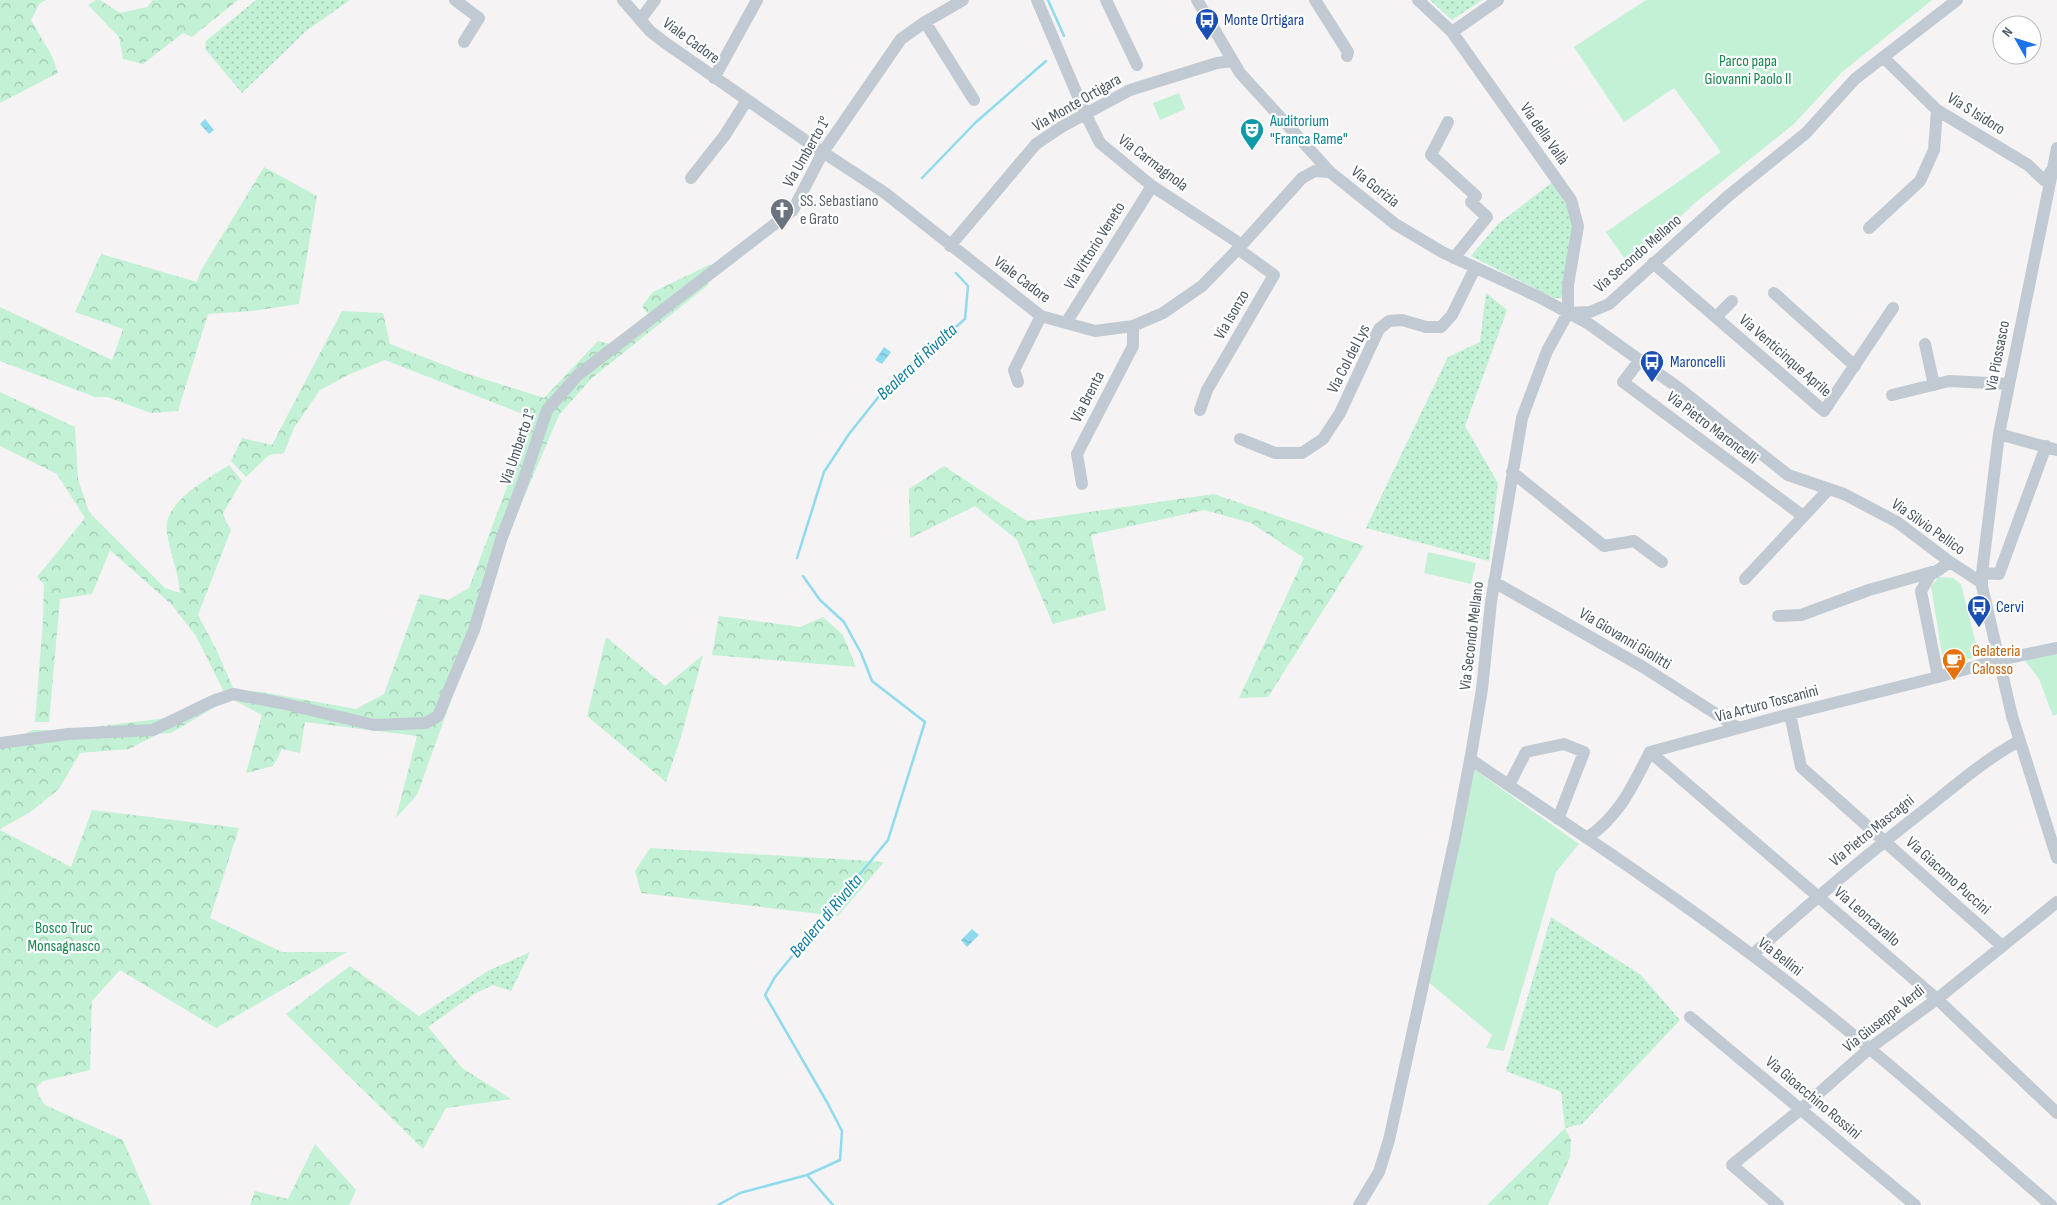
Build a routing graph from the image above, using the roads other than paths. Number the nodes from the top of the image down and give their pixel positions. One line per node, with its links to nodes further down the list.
1 (455, 0): 16 (street)
2 (623, 0): 13 (street, Viale Cadore)
3 (655, 0): 13 (street)
4 (757, 0): 21 (street)
5 (963, 0): 14 (street, Via Umberto 1°)
6 (1037, 0): 25 (street, Via Carmagnola)
7 (1106, 0): 20 (street)
8 (1197, 0): 19 (street, Via Gorizia)
9 (1315, 0): 17 (street)
10 (1418, 0): 15 (street, Via della Vallà)
11 (1498, 0): 15 (street)
12 (1957, 0): 18 (street, Via Secondo Mellano)
13 (640, 20): 21 (street, Viale Cadore)
14 (925, 22): 23 (street); 28 (street, Via Umberto 1°)
15 (1452, 32): 42 (street, Via della Vallà)
16 (464, 42)
17 (1347, 56)
18 (1883, 57): 24 (street, Via S Isidoro); 37 (street, Via Secondo Mellano)
19 (1232, 61): 25 (street, Via Monte Ortigara); 30 (street, Via Gorizia)
20 (1136, 65)
21 (714, 78): 22 (street, Viale Cadore)
22 (747, 100): 28 (street, Viale Cadore); 31 (street)
23 (974, 100)
24 (1937, 110): 29 (street, Via S Isidoro); 33 (street)
25 (1085, 114): 32 (street, Via Carmagnola); 34 (street, Via Monte Ortigara)
26 (1448, 122): 36 (street)
27 (2057, 148): 29 (street, Via Piossasco)
28 (823, 152): 34 (street, Viale Cadore); 75 (street, Via Umberto 1°)
29 (2055, 167): 51 (street, Via Piossasco)
30 (1330, 172): 35 (street, Viale Cadore); 36 (street, Via Gorizia)
31 (691, 178)
32 (1152, 186): 35 (street, Via Carmagnola); 45 (street, Via Vittorio Veneto)
33 (1869, 228)
34 (950, 246): 43 (street, Viale Cadore)
35 (1240, 247): 46 (street, Viale Cadore); 54 (street, Via Isonzo)
36 (1454, 258): 38 (street, Via Gorizia)
37 (1653, 263): 42 (street, Via Secondo Mellano); 44 (street, Via Venticinque Aprile)
38 (1475, 268): 42 (street, Via Gorizia); 56 (street, Via Col del Lys)
39 (1774, 293): 49 (street)
40 (1732, 301): 44 (street)
41 (1893, 308): 49 (street, Via Venticinque Aprile)
42 (1568, 313): 48 (street, Via Pietro Maroncelli); 58 (street, Via Secondo Mellano)
43 (1041, 316): 45 (street, Viale Cadore); 50 (street)
44 (1716, 317): 49 (street, Via Venticinque Aprile)
45 (1066, 324): 46 (street, Viale Cadore)
46 (1133, 326): 59 (street, Via Brenta)
47 (1925, 344): 52 (street)
48 (1640, 360): 60 (street, Via Pietro Maroncelli); 61 (street, Via Pietro Maroncelli)
49 (1855, 366)
50 (1018, 382)
51 (2009, 384): 52 (street); 55 (street, Via Piossasco)
52 (1934, 385): 53 (street)
53 (1892, 395)
54 (1200, 410)
55 (1999, 434): 57 (street); 65 (street, Via Piossasco)
56 (1240, 438)
57 (2051, 448): 65 (street)
58 (1512, 472): 62 (street); 67 (street, Via Secondo Mellano)
59 (1082, 484)
60 (1829, 489): 61 (street); 63 (street, Via Silvio Pellico)
61 (1803, 516): 66 (street)
62 (1662, 562)
63 (1950, 562): 64 (street); 65 (street, Via Silvio Pellico)
64 (1932, 572): 68 (street); 71 (street)
65 (1982, 578): 70 (street, Via Piossasco)
66 (1745, 579)
67 (1494, 582): 73 (street, Via Giovanni Giolitti); 77 (street, Via Secondo Mellano)
68 (1778, 616)
69 (2057, 648): 70 (street, Via Arturo Toscanini)
70 (1998, 660): 71 (street, Via Arturo Toscanini); 74 (street, Via Piossasco)
71 (1938, 677): 72 (street, Via Arturo Toscanini)
72 (1790, 714): 73 (street, Via Arturo Toscanini); 81 (street, Via Giacomo Puccini)
73 (1738, 728): 76 (street, Via Arturo Toscanini)
74 (2019, 741): 81 (street, Via Pietro Mascagni); 82 (street, Via Piossasco)
75 (0, 744)
76 (1650, 752): 80 (street); 83 (street, Via Leoncavallo)
77 (1470, 759): 78 (street, Via Bellini); 92 (street, Via Secondo Mellano)
78 (1509, 785): 79 (street, Via Bellini); 79 (street)
79 (1558, 819): 80 (street, Via Bellini)
80 (1587, 838): 86 (street, Via Bellini)
81 (1884, 841): 83 (street, Via Pietro Mascagni); 85 (street, Via Giacomo Puccini)
82 (2057, 858)
83 (1817, 896): 86 (street, Via Pietro Mascagni); 87 (street, Via Leoncavallo)
84 (2057, 902): 85 (street, Via Giuseppe Verdi)
85 (2002, 946): 87 (street, Via Giuseppe Verdi)
86 (1752, 955): 89 (street, Via Bellini)
87 (1937, 999): 89 (street, Via Giuseppe Verdi); 91 (street, Via Leoncavallo)
88 (1690, 1017): 90 (street, Via Gioacchino Rossini)
89 (1870, 1048): 90 (street, Via Giuseppe Verdi); 95 (street, Via Bellini)
90 (1801, 1109): 93 (street, Via Giuseppe Verdi); 94 (street, Via Gioacchino Rossini)
91 (2057, 1113)
92 (1359, 1205)
93 (1778, 1205)
94 (1915, 1205)
95 (2051, 1205)

